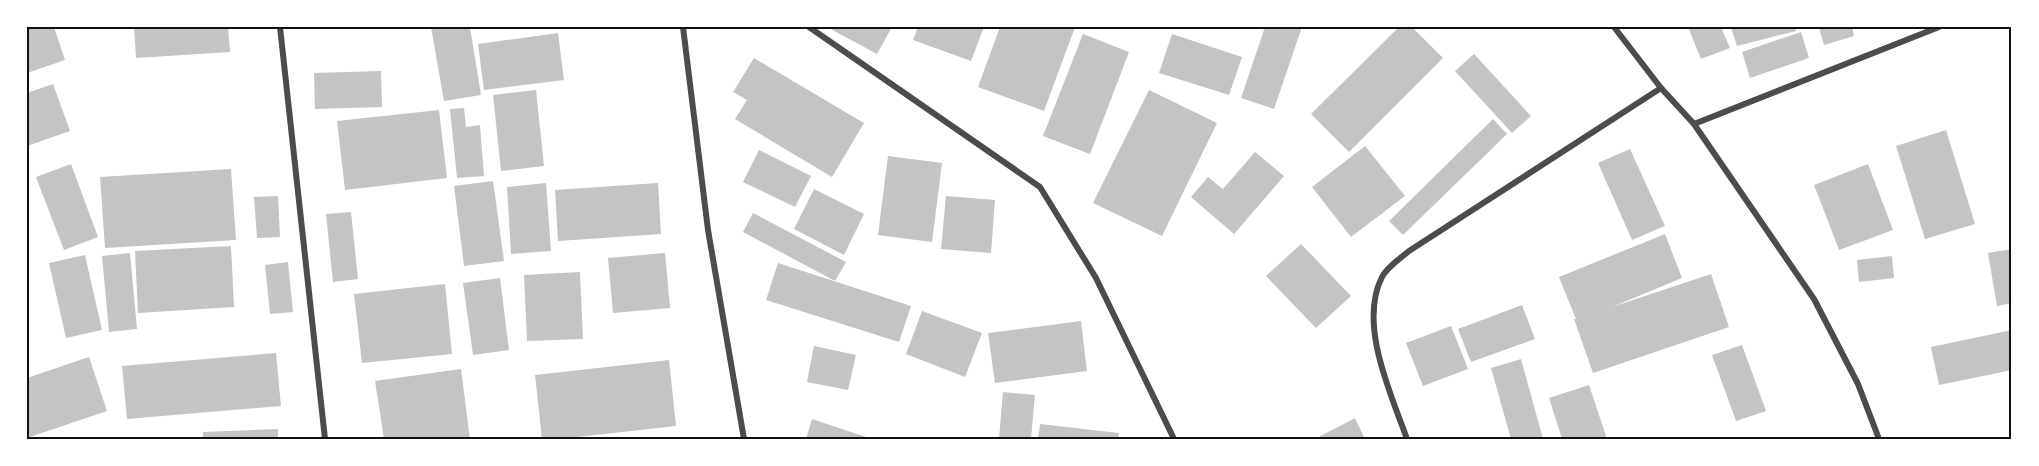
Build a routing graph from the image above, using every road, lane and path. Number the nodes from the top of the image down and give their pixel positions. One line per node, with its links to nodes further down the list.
1 (280, 27): 8 (street)
2 (683, 27): 9 (street)
3 (809, 27): 10 (street)
4 (1614, 27): 6 (street)
5 (1939, 27): 7 (street)
6 (1661, 88): 7 (street); 11 (street)
7 (1694, 124): 12 (street)
8 (325, 439)
9 (744, 439)
10 (1174, 439)
11 (1407, 439)
12 (1879, 439)

